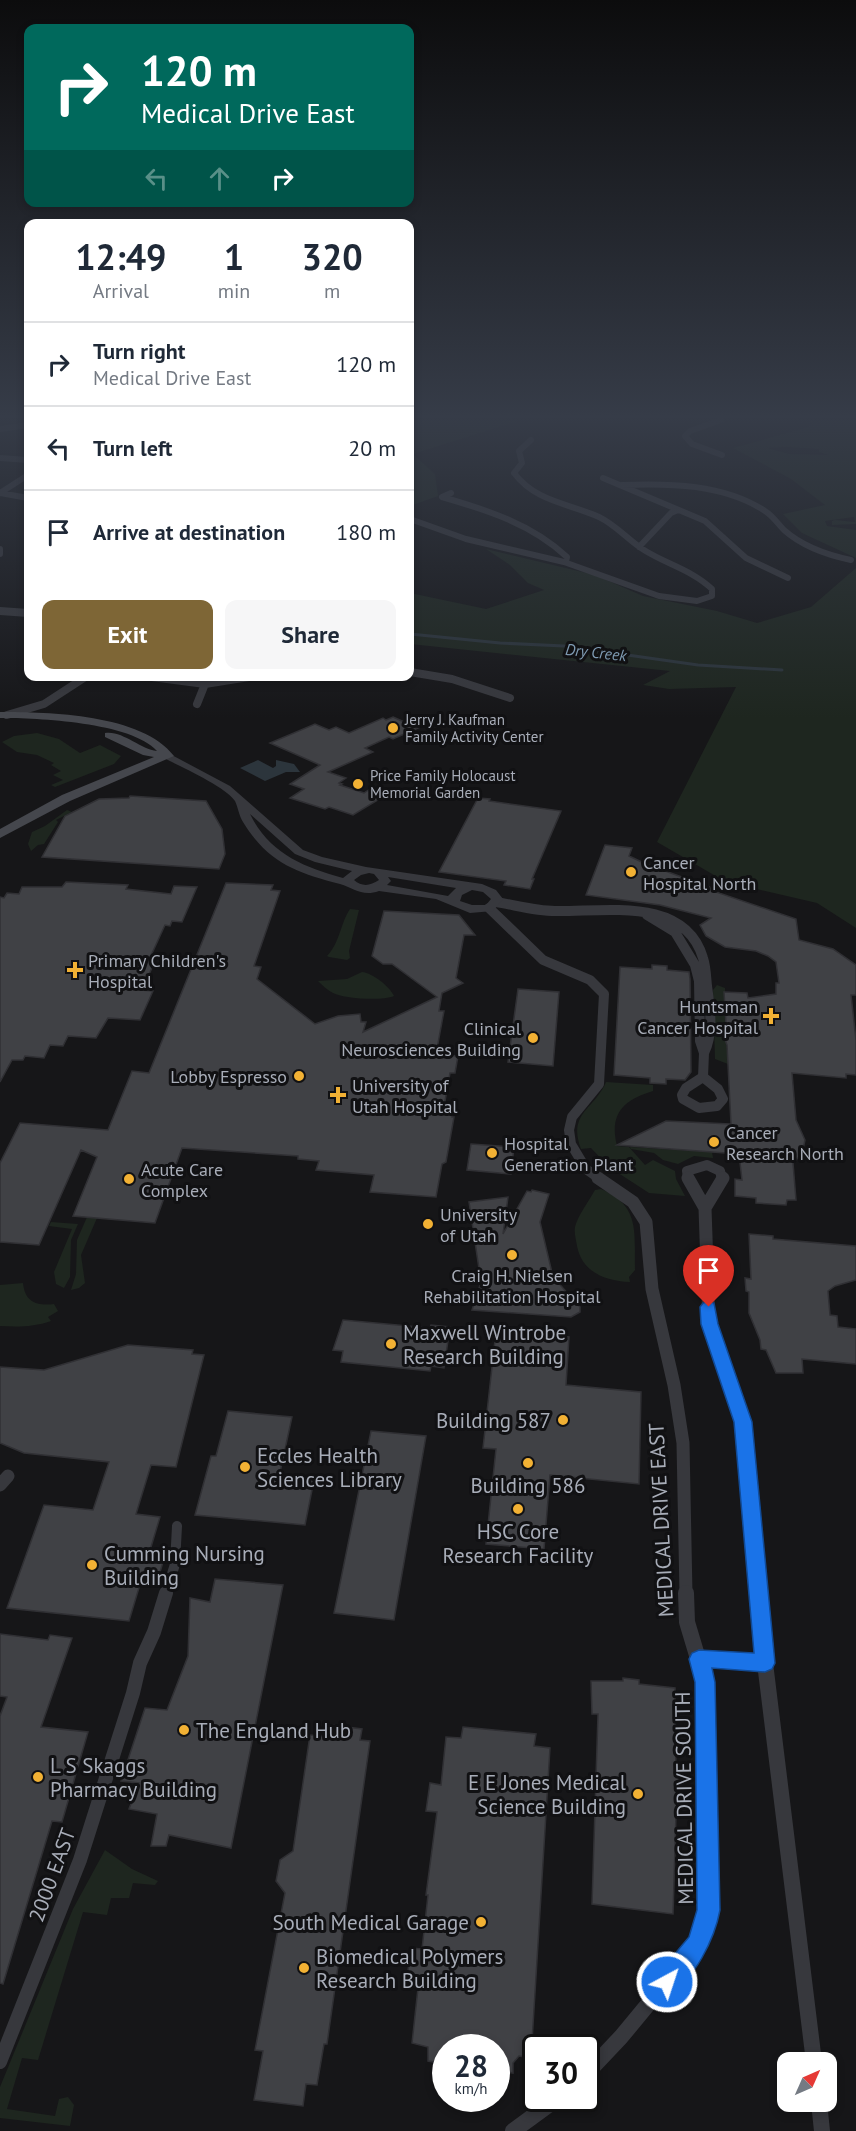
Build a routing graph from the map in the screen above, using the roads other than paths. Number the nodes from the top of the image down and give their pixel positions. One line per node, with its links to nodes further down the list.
1 (504, 519): 11 (street)
2 (603, 519): 7 (street)
3 (665, 519): 7 (street)
4 (702, 519): 12 (street)
5 (773, 519): 10 (street)
6 (414, 520): 11 (street)
7 (639, 547): 11 (street)
8 (0, 549): 9 (street)
9 (0, 554)
10 (851, 560)
11 (566, 562)
12 (788, 578)
13 (0, 612): 14 (street)
14 (24, 613)
15 (414, 673): 20 (street)
16 (79, 681): 21 (street)
17 (182, 681): 19 (street)
18 (224, 681): 19 (street)
19 (205, 684): 22 (street)
20 (510, 698)
21 (44, 704): 23 (street); 24 (street)
22 (197, 704)
23 (2, 716): 24 (main road); 25 (main road)
24 (49, 716): 25 (main road)
25 (168, 756): 26 (street); 27 (main road)
26 (241, 802): 28 (street); 28 (street)
27 (0, 834)
28 (354, 876): 29 (street); 29 (street)
29 (381, 881): 30 (street); 31 (street)
30 (469, 887): 31 (street); 32 (street)
31 (454, 902): 32 (street)
32 (492, 905): 33 (street); 36 (street, MEDICAL DRIVE EAST)
33 (703, 1077)
34 (705, 1208): 37 (street)
35 (177, 1526): 40 (street, 2000 EAST)
36 (699, 1659): 37 (street); 39 (street, MEDICAL DRIVE SOUTH)
37 (765, 1663): 38 (street)
38 (813, 2052)
39 (600, 2059)
40 (0, 2062)
41 (539, 2112): 43 (street)
42 (820, 2112): 44 (street)
43 (513, 2131)
44 (822, 2131)

